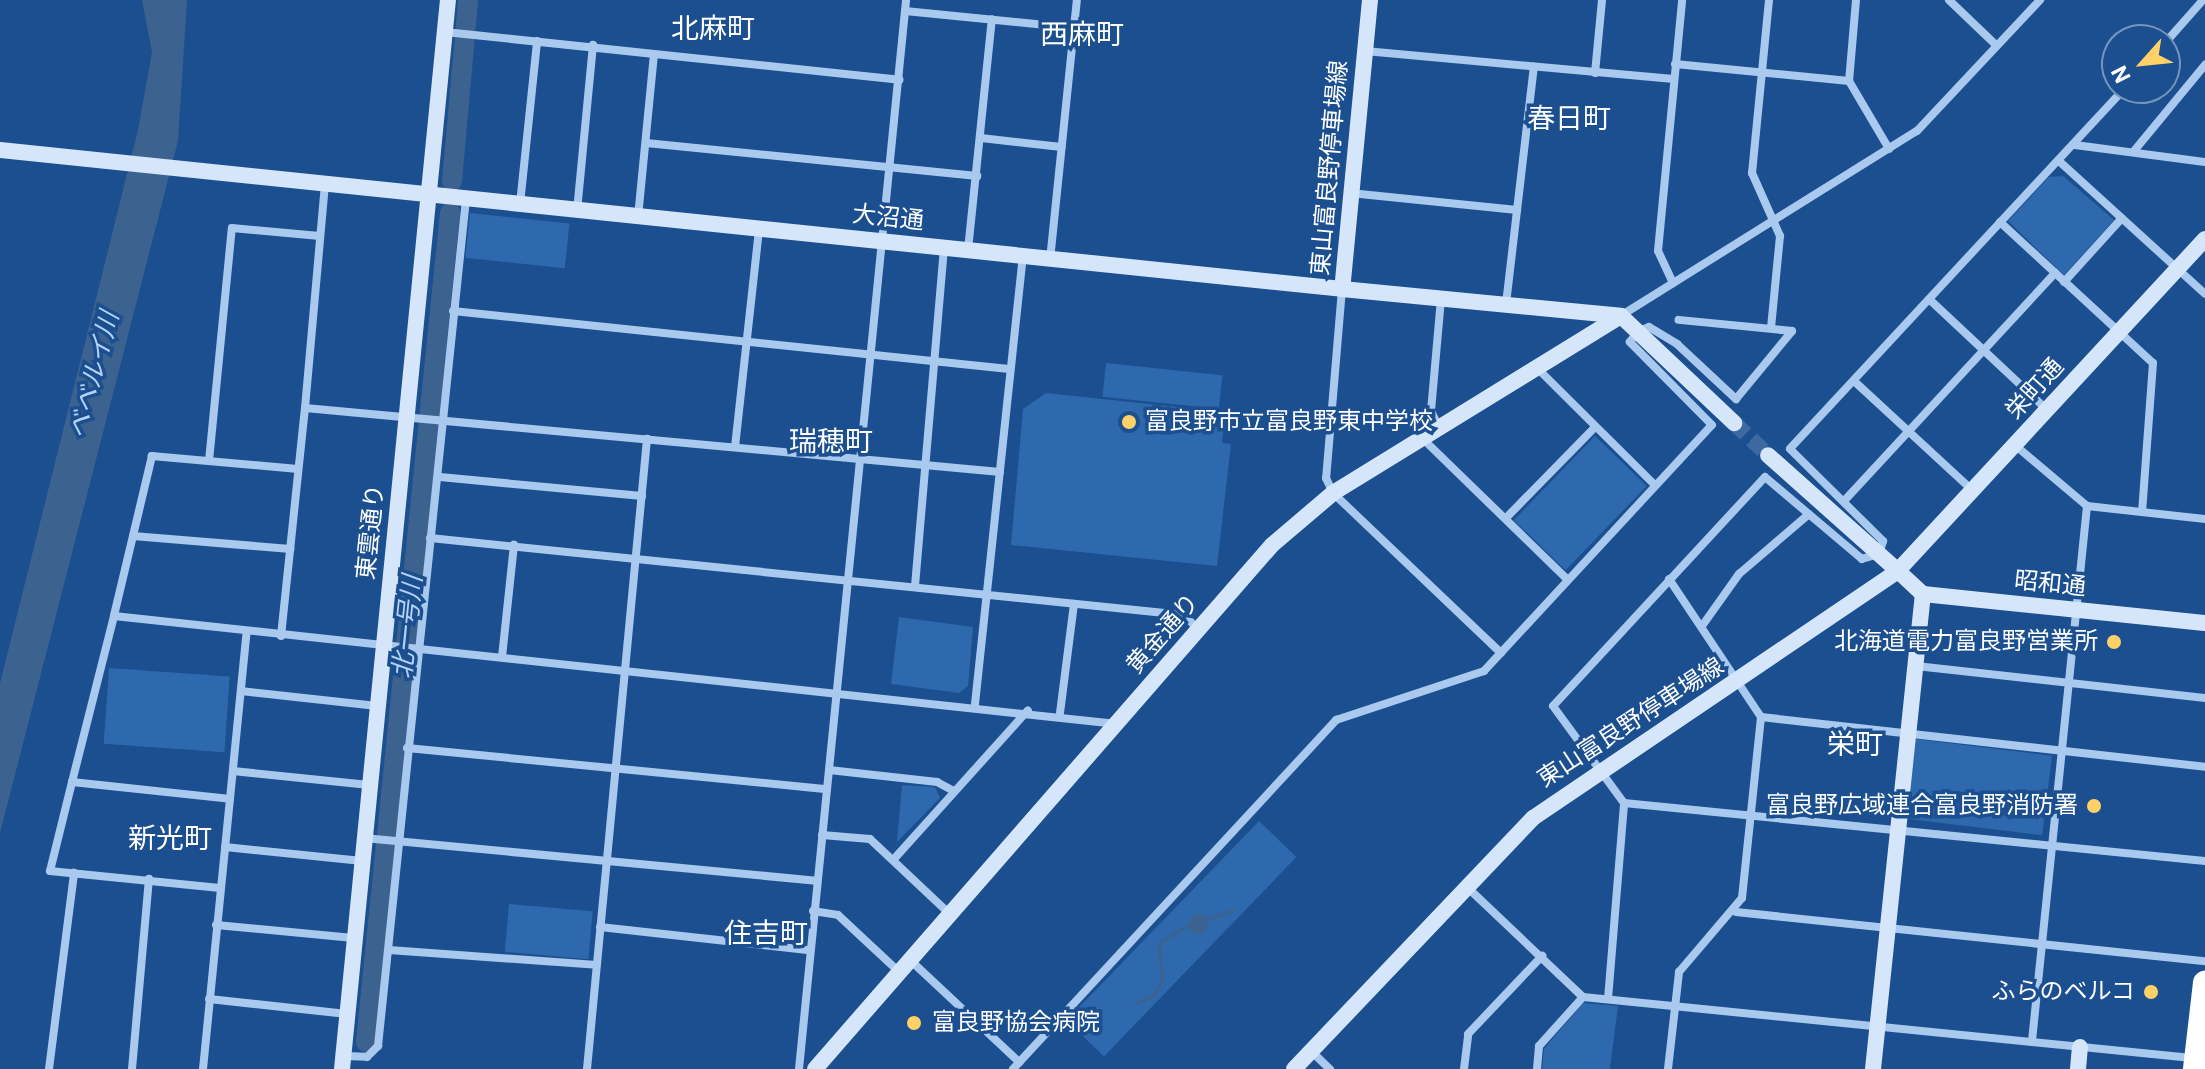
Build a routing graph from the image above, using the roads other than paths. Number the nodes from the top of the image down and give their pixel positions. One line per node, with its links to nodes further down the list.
1 (448, 0): 16 (street, 東雲通り)
2 (906, 0): 12 (street)
3 (1077, 0): 15 (street)
4 (1370, 0): 20 (street, 東山富良野停車場線)
5 (1602, 0): 25 (street)
6 (1682, 0): 22 (street)
7 (1769, 0): 26 (street)
8 (1856, 0): 29 (street)
9 (1949, 0): 19 (street)
10 (2040, 0): 19 (street)
11 (2203, 0): 14 (street)
12 (905, 11): 13 (street); 28 (street)
13 (992, 19): 15 (street); 31 (street)
14 (2181, 25)
15 (1075, 28): 34 (street)
16 (452, 32): 17 (street); 44 (street, 東雲通り)
17 (537, 41): 18 (street); 46 (street)
18 (593, 45): 21 (street); 48 (street)
19 (1997, 46): 35 (street)
20 (1365, 51): 24 (street); 43 (street, 東山富良野停車場線)
21 (654, 55): 28 (street); 32 (street)
22 (1675, 64): 26 (street); 27 (street)
23 (2205, 65): 37 (street)
24 (1534, 67): 25 (street); 47 (street)
25 (1595, 73): 27 (street)
26 (1761, 73): 29 (street); 50 (street)
27 (1674, 79): 64 (street)
28 (899, 80): 40 (street)
29 (1849, 81): 35 (street)
30 (2111, 104): 33 (street)
31 (981, 138): 34 (street); 41 (street)
32 (646, 143): 40 (street); 49 (street)
33 (2075, 145): 37 (street); 38 (street)
34 (1061, 147): 60 (street)
35 (1889, 149): 50 (street)
36 (0, 150): 42 (street, 大沼通)
37 (2134, 151): 39 (street)
38 (2059, 161): 51 (street); 52 (street)
39 (2205, 162)
40 (890, 166): 41 (street); 56 (street)
41 (977, 176): 58 (street)
42 (325, 183): 44 (street, 大沼通); 54 (street)
43 (1350, 193): 47 (street); 65 (street, 東山富良野停車場線)
44 (430, 194): 45 (street, 大沼通); 85 (street, 東雲通り)
45 (466, 199): 46 (street, 大沼通); 70 (street)
46 (520, 204): 48 (street, 大沼通)
47 (1517, 210): 69 (street)
48 (577, 211): 49 (street, 大沼通)
49 (638, 218): 53 (street, 大沼通)
50 (1776, 218): 64 (street); 73 (street)
51 (2122, 218): 61 (street); 63 (street)
52 (2000, 222): 62 (street); 68 (street)
53 (759, 231): 56 (street, 大沼通); 76 (street)
54 (320, 236): 83 (street); 96 (street)
55 (2205, 239): 61 (street, 栄町通)
56 (882, 241): 57 (street, 大沼通); 78 (street)
57 (944, 248): 58 (street, 大沼通); 79 (street)
58 (968, 250): 59 (street, 大沼通)
59 (1023, 257): 60 (street, 大沼通); 81 (street)
60 (1050, 260): 65 (street, 大沼通)
61 (2178, 269): 66 (street); 75 (street, 栄町通)
62 (2055, 273): 63 (street); 77 (street)
63 (2064, 282): 75 (street)
64 (1673, 283): 71 (street)
65 (1342, 289): 67 (street, 東山富良野停車場線); 104 (street)
66 (2205, 294)
67 (1441, 299): 69 (street, 東山富良野停車場線); 89 (street)
68 (1929, 299): 77 (street); 82 (street)
69 (1506, 305): 71 (street, 東山富良野停車場線)
70 (453, 311): 76 (street); 86 (street)
71 (1621, 316): 74 (street); 80 (street, 黄金通り)
72 (1679, 320): 73 (street)
73 (1771, 328): 74 (street)
74 (1637, 332): 87 (street); 102 (street)
75 (2119, 332): 84 (street, 栄町通); 108 (street)
76 (748, 341): 78 (street); 94 (street)
77 (1983, 351): 84 (street); 90 (street)
78 (870, 353): 79 (street); 97 (street)
79 (936, 361): 81 (street); 98 (street)
80 (1537, 368): 88 (street); 89 (street, 黄金通り)
81 (1009, 369): 100 (street)
82 (1854, 381): 90 (street); 106 (street)
83 (305, 408): 85 (street); 99 (street)
84 (2048, 411): 93 (street, 栄町通)
85 (414, 416): 86 (street); 133 (street, 東雲通り)
86 (438, 417): 91 (street); 113 (street)
87 (1734, 423)
88 (1595, 427): 102 (street); 110 (street)
89 (1439, 429): 92 (street, 黄金通り)
90 (1911, 431): 103 (street); 106 (street)
91 (647, 439): 94 (street); 105 (street)
92 (1423, 439): 104 (street, 黄金通り); 110 (street)
93 (2016, 446): 103 (street, 栄町通); 107 (street)
94 (735, 447): 97 (street)
95 (1768, 455): 116 (street)
96 (209, 461): 99 (street); 112 (street)
97 (859, 461): 98 (street); 119 (street)
98 (929, 466): 100 (street); 122 (street)
99 (298, 469): 115 (street)
100 (1000, 472): 123 (street)
101 (440, 477): 105 (street)
102 (1655, 485): 121 (street)
103 (1973, 491): 118 (street, 栄町通)
104 (1333, 493): 130 (street, 黄金通り); 135 (street)
105 (642, 496): 117 (street)
106 (1844, 501): 116 (street)
107 (2087, 506): 108 (street); 126 (street)
108 (2142, 512): 111 (street)
109 (1809, 514): 116 (street); 120 (street); 129 (street)
110 (1506, 518): 121 (street)
111 (2205, 519)
112 (133, 536): 115 (street); 127 (street)
113 (430, 538): 114 (street); 134 (street)
114 (514, 545): 117 (street); 136 (street)
115 (290, 549): 132 (street)
116 (1879, 554): 118 (street)
117 (636, 556): 119 (street); 138 (street)
118 (1898, 571): 124 (street); 139 (street, 東山富良野停車場線)
119 (848, 578): 122 (street); 142 (street)
120 (1669, 579): 129 (street); 157 (street)
121 (1568, 580): 135 (street)
122 (915, 586): 123 (street)
123 (986, 594): 125 (street); 144 (street)
124 (1923, 594): 126 (street, 昭和通); 137 (street)
125 (1074, 604): 130 (street); 147 (street)
126 (2076, 610): 128 (street, 昭和通); 140 (street)
127 (114, 616): 131 (street); 158 (street)
128 (2205, 623)
129 (1702, 626): 139 (street)
130 (1198, 629): 149 (street, 黄金通り)
131 (247, 632): 132 (street); 141 (street)
132 (281, 636): 133 (street)
133 (390, 647): 134 (street); 145 (street, 東雲通り)
134 (415, 650): 136 (street); 151 (street)
135 (1501, 653): 206 (street)
136 (502, 657): 138 (street)
137 (1914, 666): 140 (street); 150 (street)
138 (624, 668): 142 (street); 153 (street)
139 (1739, 681): 148 (street); 157 (street, 東山富良野停車場線)
140 (2070, 682): 143 (street); 152 (street)
141 (241, 691): 145 (street); 156 (street)
142 (837, 693): 144 (street); 155 (street)
143 (2205, 698)
144 (975, 704): 146 (street)
145 (377, 706): 159 (street, 東雲通り)
146 (1028, 710): 147 (street); 161 (street)
147 (1060, 713): 149 (street)
148 (1761, 717): 150 (street); 164 (street)
149 (1118, 724): 182 (street, 黄金通り)
150 (1906, 728): 152 (street); 165 (street)
151 (407, 748): 153 (street); 168 (street)
152 (2062, 749): 154 (street); 169 (street)
153 (615, 767): 160 (street); 173 (street)
154 (2205, 767)
155 (829, 770): 160 (street); 161 (street)
156 (233, 771): 159 (street); 162 (street)
157 (1599, 772): 163 (street); 178 (street, 東山富良野停車場線)
158 (72, 782): 162 (street); 175 (street)
159 (369, 785): 167 (street, 東雲通り)
160 (827, 789): 166 (street)
161 (954, 791): 171 (street)
162 (230, 799): 170 (street)
163 (1624, 803): 164 (street); 197 (street)
164 (1752, 815): 165 (street); 181 (street)
165 (1897, 829): 169 (street); 185 (street)
166 (822, 835): 171 (street); 177 (street)
167 (372, 839): 168 (street); 172 (street, 東雲通り)
168 (395, 840): 173 (street); 188 (street)
169 (2050, 844): 174 (street); 187 (street)
170 (225, 847): 172 (street); 179 (street)
171 (894, 859): 182 (street)
172 (362, 861): 186 (street, 東雲通り)
173 (607, 861): 177 (street); 184 (street)
174 (2205, 861)
175 (74, 873): 176 (street); 207 (street)
176 (149, 879): 179 (street); 208 (street)
177 (816, 881): 180 (street)
178 (1464, 884): 190 (street); 203 (street, 東山富良野停車場線)
179 (220, 888): 183 (street)
180 (813, 911): 189 (street); 193 (street)
181 (1736, 912): 185 (street); 198 (street)
182 (950, 914): 193 (street, 黄金通り)
183 (216, 925): 186 (street); 196 (street)
184 (600, 927): 189 (street); 192 (street)
185 (1886, 929): 187 (street); 200 (street)
186 (353, 938): 199 (street, 東雲通り)
187 (2041, 944): 191 (street); 201 (street)
188 (389, 950): 192 (street); 204 (street)
189 (810, 950): 211 (street)
190 (1542, 956): 195 (street); 215 (street)
191 (2205, 961)
192 (596, 965): 210 (street)
193 (903, 965): 206 (street); 212 (street, 黄金通り)
194 (2205, 983): 205 (highway)
195 (1583, 997): 197 (street); 216 (street)
196 (209, 999): 199 (street); 209 (street)
197 (1608, 999): 198 (street)
198 (1674, 1005): 200 (street); 217 (street)
199 (347, 1014): 204 (street, 東雲通り)
200 (1876, 1027): 201 (street); 218 (street)
201 (2032, 1041): 202 (street)
202 (2080, 1047): 205 (street); 219 (street)
203 (1310, 1050): 213 (street, 東山富良野停車場線); 214 (street)
204 (343, 1062)
205 (2199, 1062)
206 (1016, 1066)
207 (49, 1069)
208 (132, 1069)
209 (203, 1069)
210 (587, 1069)
211 (799, 1069)
212 (815, 1069)
213 (1294, 1069)
214 (1330, 1069)
215 (1464, 1069)
216 (1537, 1069)
217 (1668, 1069)
218 (1873, 1069)
219 (2078, 1069)

